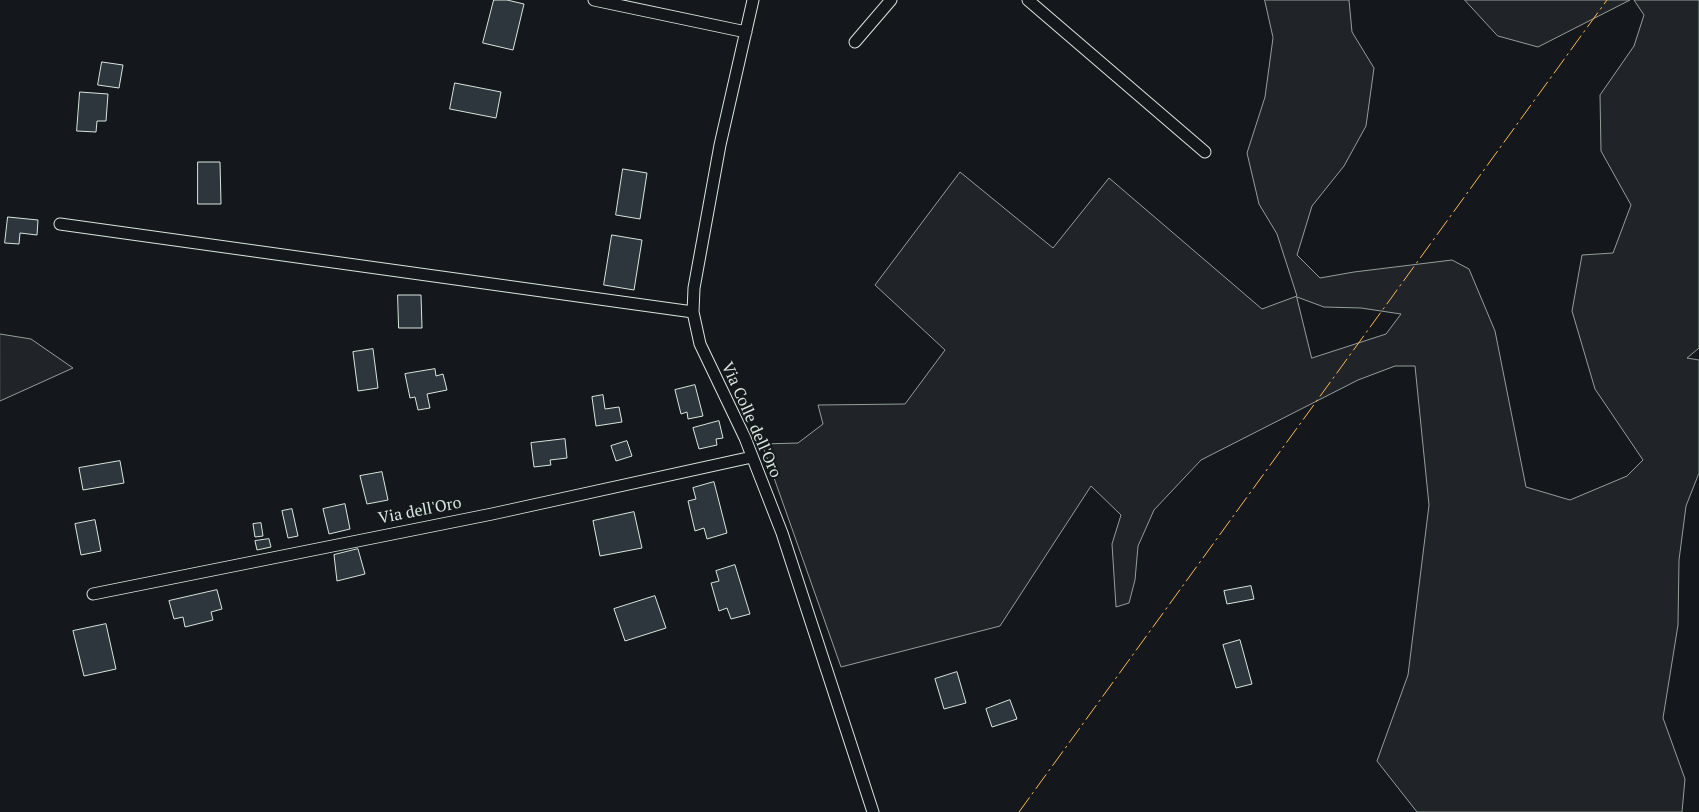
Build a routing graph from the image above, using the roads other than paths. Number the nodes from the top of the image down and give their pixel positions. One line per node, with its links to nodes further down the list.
1 (594, 0): 5 (street)
2 (754, 0): 5 (street, Via Colle dell'Oro)
3 (892, 0): 6 (street)
4 (1028, 0): 7 (street)
5 (746, 32): 9 (street, Via Colle dell'Oro)
6 (855, 42)
7 (1205, 152)
8 (60, 224): 9 (street)
9 (693, 312): 10 (street, Via Colle dell'Oro)
10 (752, 457): 11 (street, Via dell'Oro); 12 (street, Via Colle dell'Oro)
11 (93, 594)
12 (873, 812)

